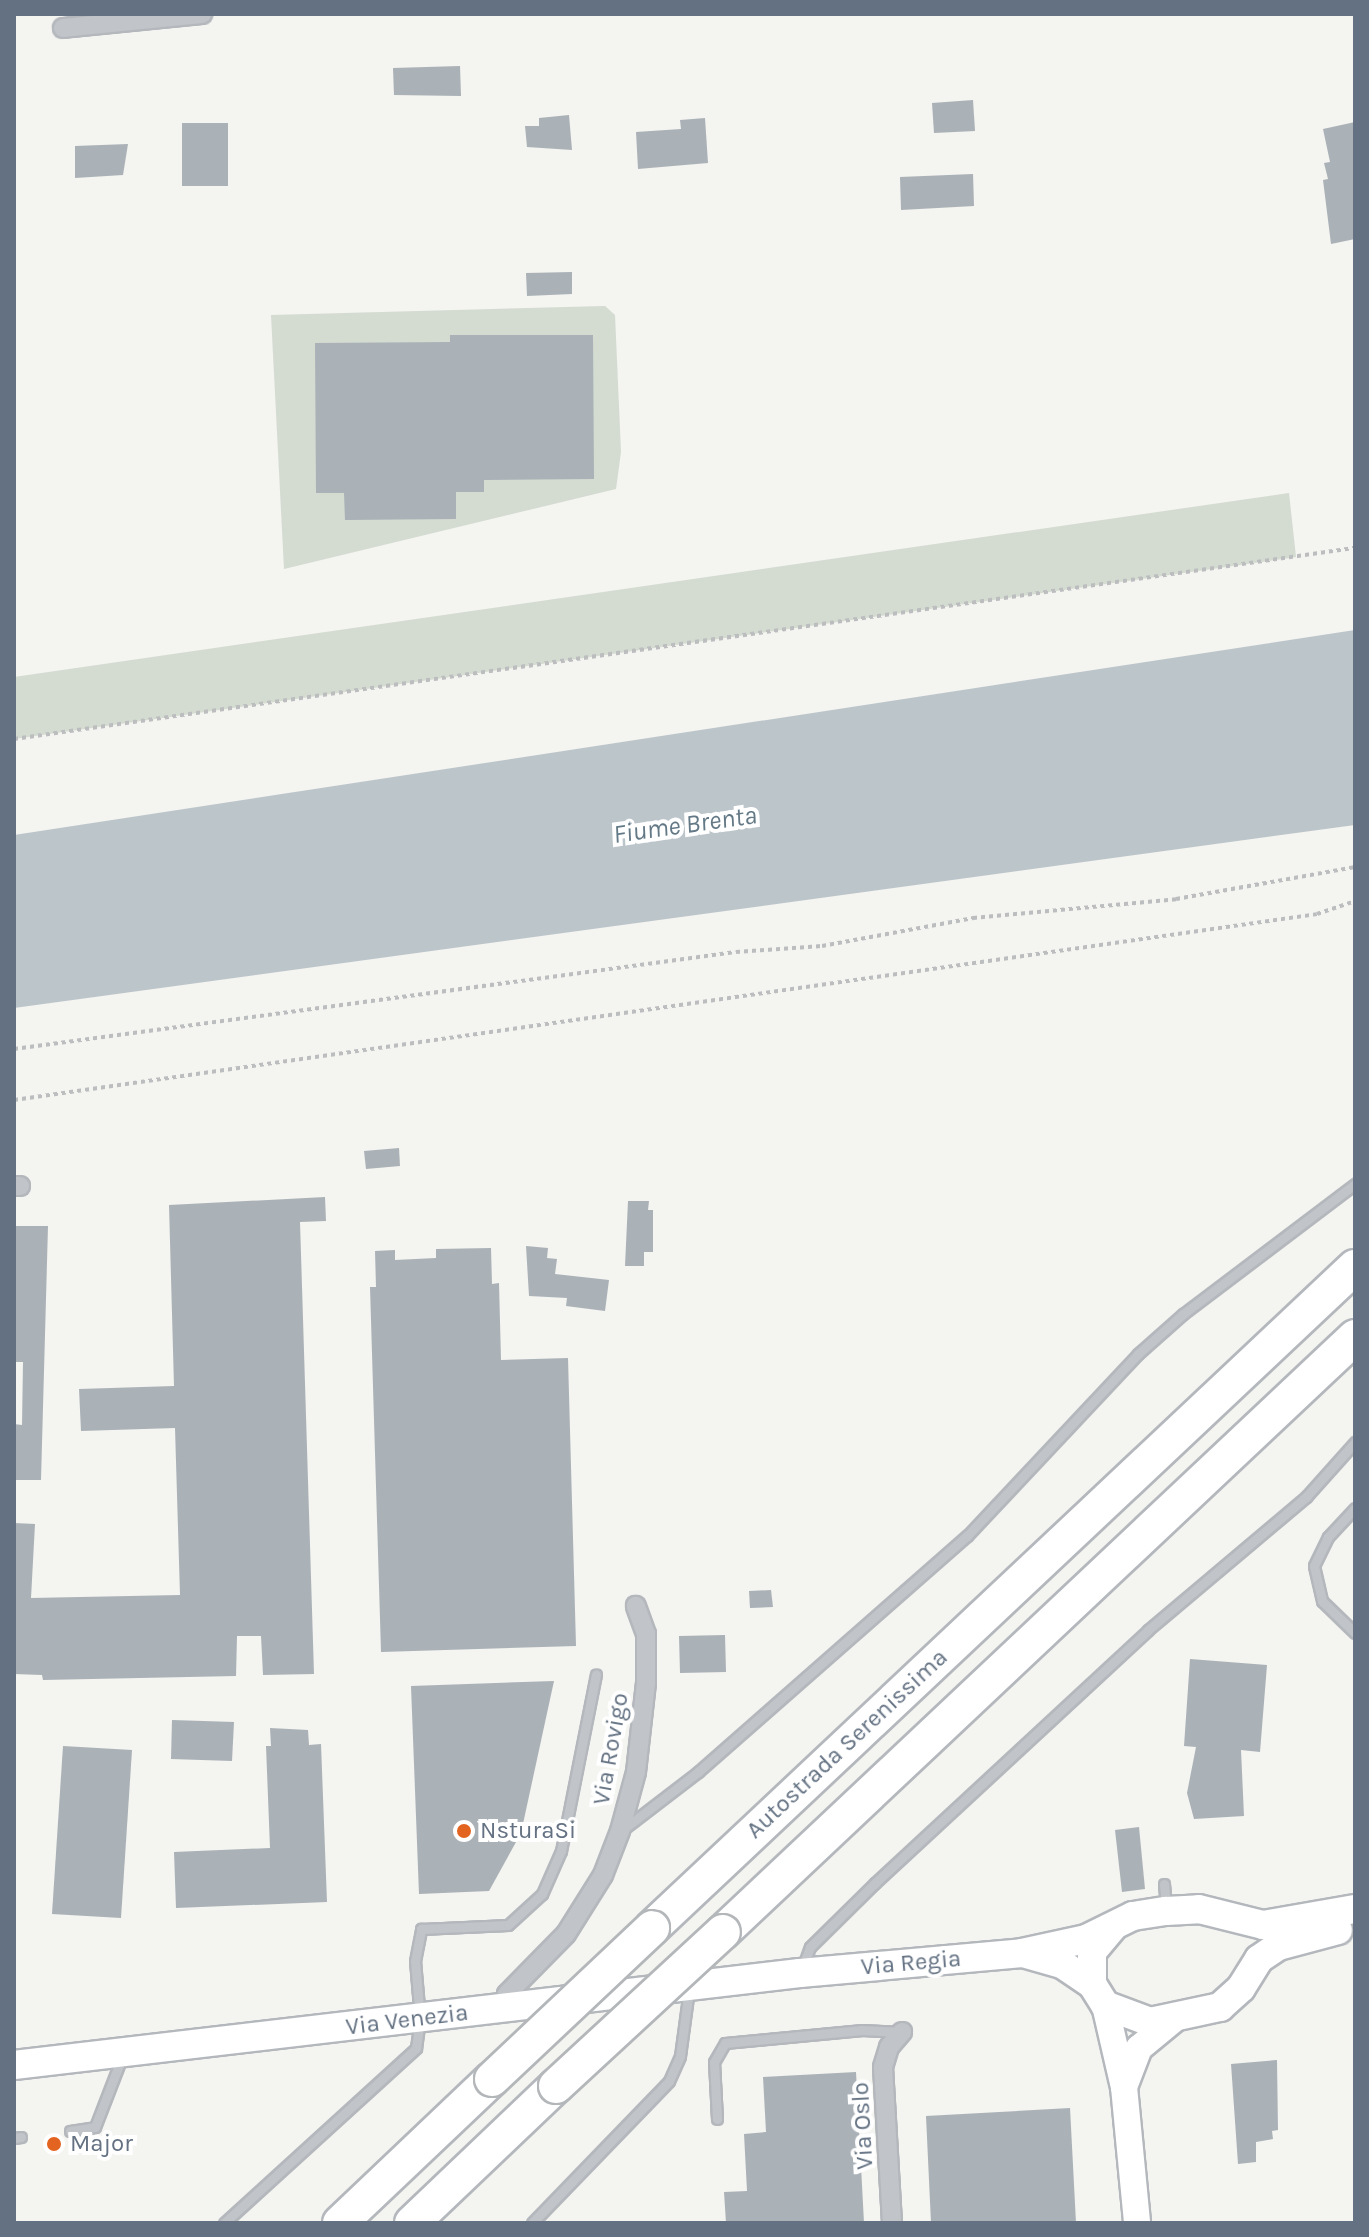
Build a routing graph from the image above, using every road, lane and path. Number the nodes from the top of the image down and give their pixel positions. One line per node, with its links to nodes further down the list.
1 (202, 14): 2 (street)
2 (63, 28)
3 (1355, 548): 4 (path)
4 (14, 739)
5 (1355, 867): 7 (path)
6 (1355, 901): 8 (path)
7 (14, 1049)
8 (14, 1100)
9 (1355, 1184): 17 (lane)
10 (1355, 1267): 37 (highway, Autostrada Serenissima, bridge)
11 (1355, 1337): 38 (highway, bridge)
12 (1355, 1442): 23 (lane)
13 (1355, 1508): 15 (lane)
14 (636, 1606): 17 (street, Via Rovigo)
15 (1355, 1633)
16 (596, 1674): 28 (lane)
17 (620, 1831): 27 (street, Via Rovigo)
18 (1355, 1909): 19 (main road, Via Regia)
19 (1225, 1917): 20 (main road, Via Regia); 24 (main road)
20 (1114, 1926): 22 (main road, Via Regia); 26 (main road)
21 (1355, 1927): 24 (main road, Via Regia)
22 (1022, 1953): 23 (main road, Via Regia); 26 (main road, Via Regia)
23 (800, 1973): 25 (main road, Via Venezia)
24 (1247, 1973): 29 (main road, Via Regia)
25 (688, 1986): 27 (main road, Via Venezia); 39 (lane)
26 (1099, 1995): 29 (main road, Via Regia); 33 (street)
27 (509, 2007): 28 (main road, Via Venezia)
28 (420, 2019): 31 (main road, Via Venezia); 36 (lane)
29 (1173, 2020): 33 (street)
30 (902, 2032): 34 (lane); 40 (street, Via Oslo)
31 (124, 2053): 32 (main road, Via Venezia); 35 (lane)
32 (14, 2065)
33 (1124, 2087): 41 (street)
34 (717, 2119)
35 (70, 2131)
36 (224, 2223)
37 (340, 2223)
38 (412, 2223)
39 (532, 2223)
40 (892, 2223)
41 (1137, 2223)

